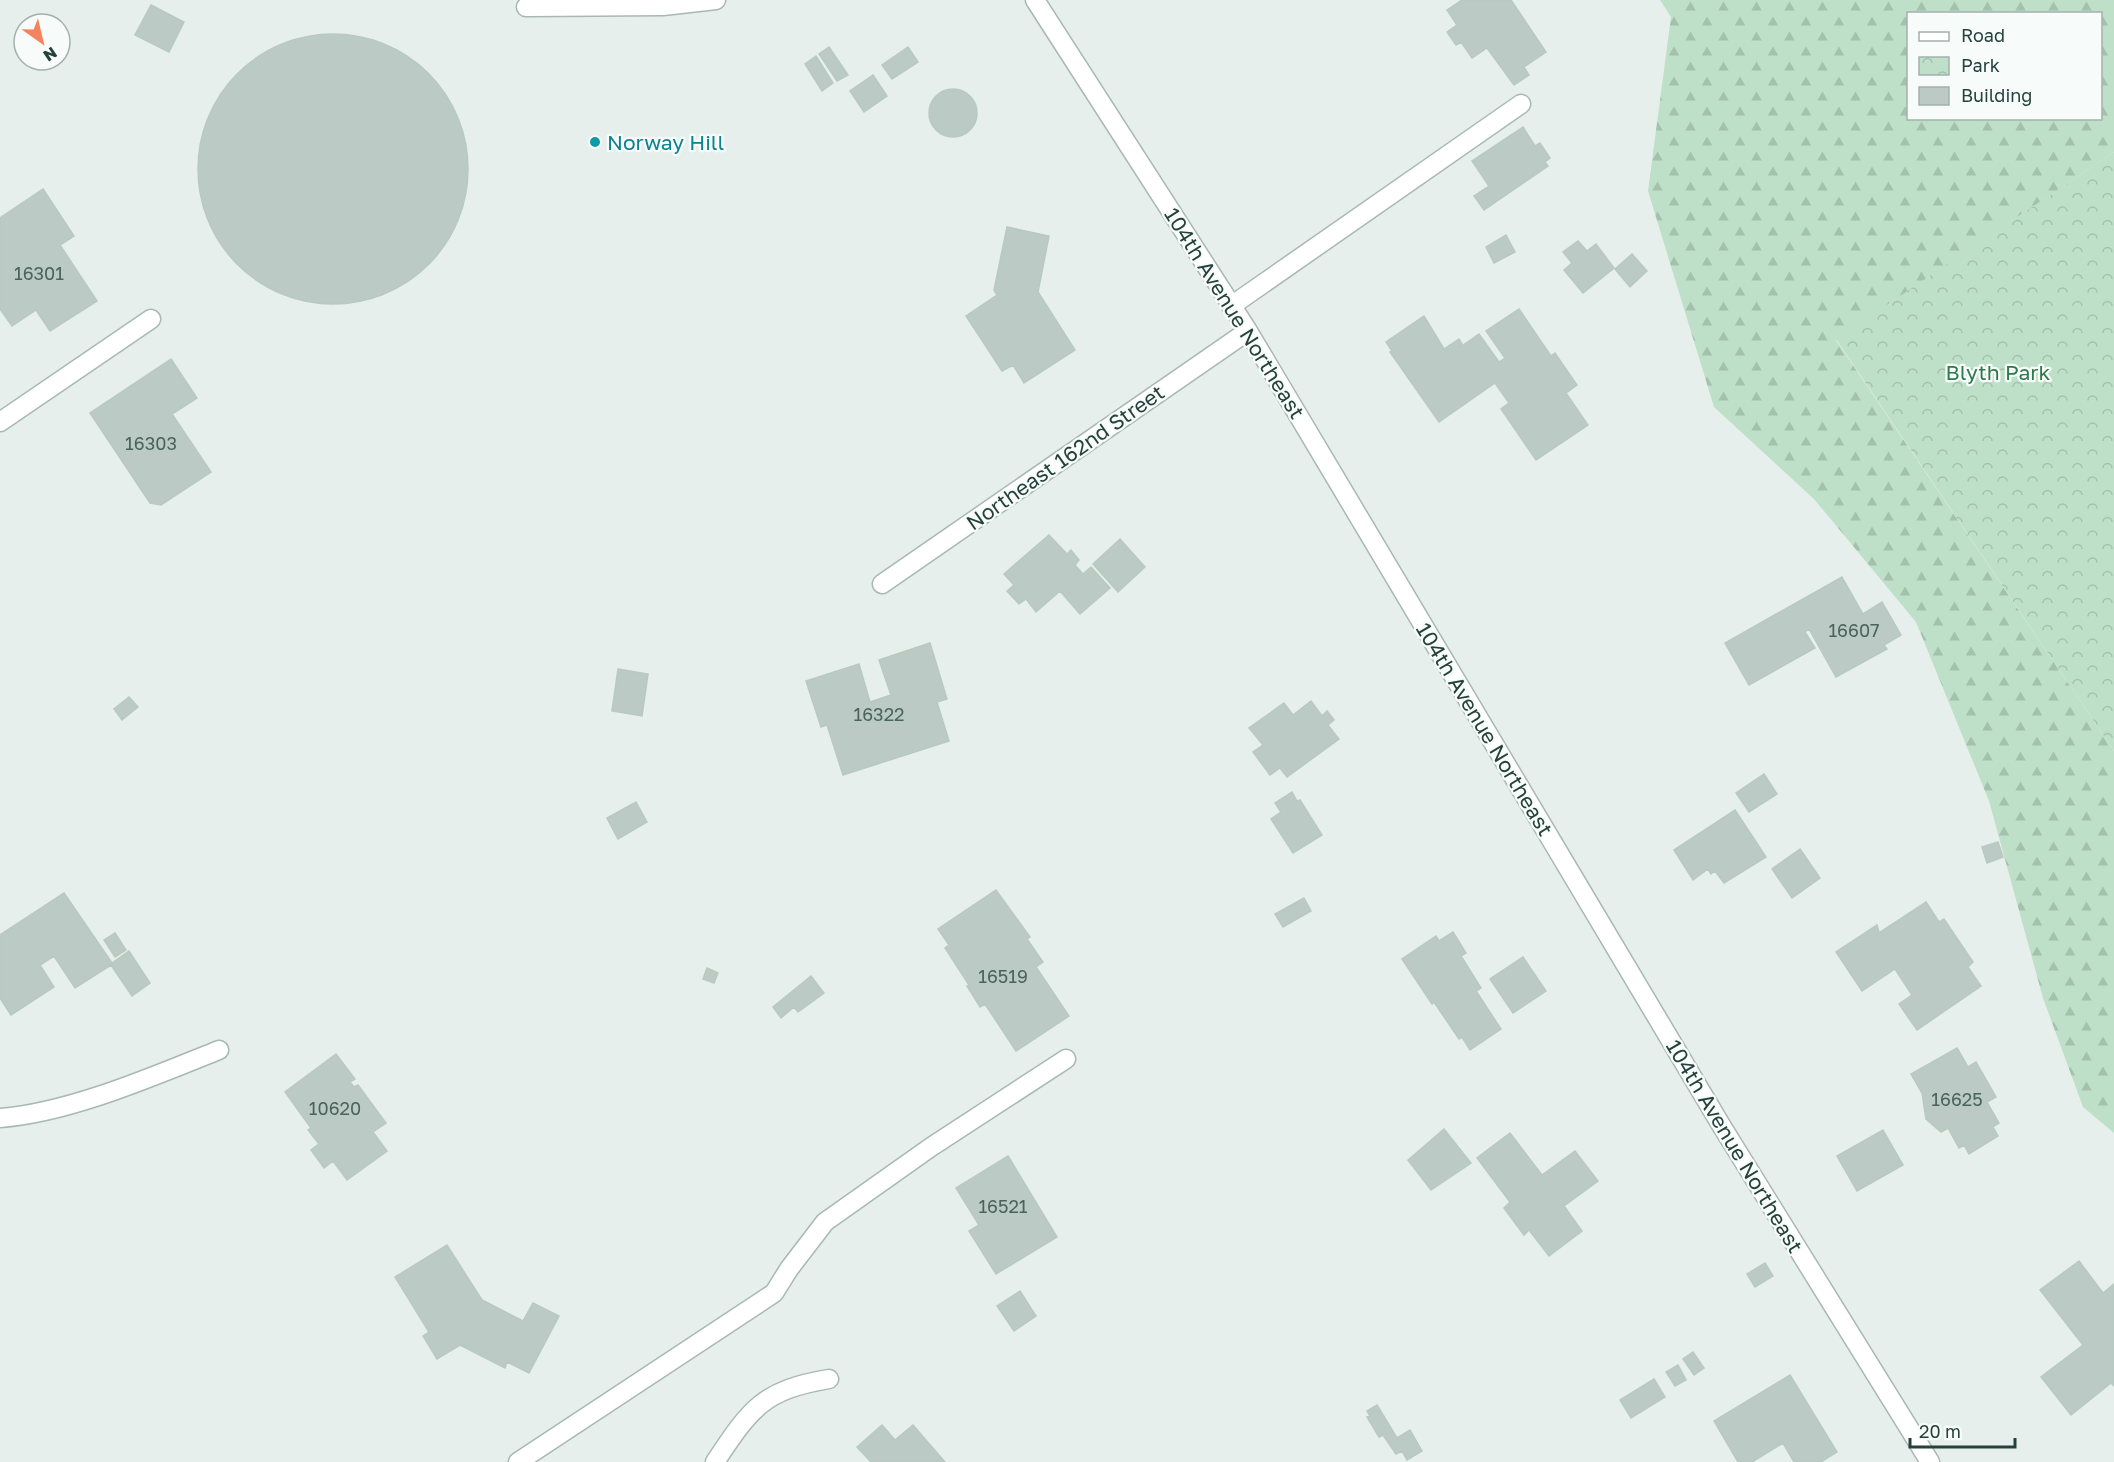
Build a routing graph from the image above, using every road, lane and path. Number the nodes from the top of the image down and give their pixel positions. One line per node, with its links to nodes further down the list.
1 (716, 0): 3 (street)
2 (1035, 0): 5 (street, 104th Avenue Northeast)
3 (526, 8)
4 (1521, 104): 5 (street)
5 (1231, 306): 7 (street, 104th Avenue Northeast)
6 (151, 319): 8 (street)
7 (1248, 331): 9 (street, Northeast 162nd Street); 16 (street, 104th Avenue Northeast)
8 (0, 422)
9 (882, 584)
10 (219, 1050): 12 (street)
11 (1066, 1059): 14 (street)
12 (0, 1118)
13 (829, 1379): 15 (street)
14 (518, 1462)
15 (715, 1462)
16 (1930, 1462)

